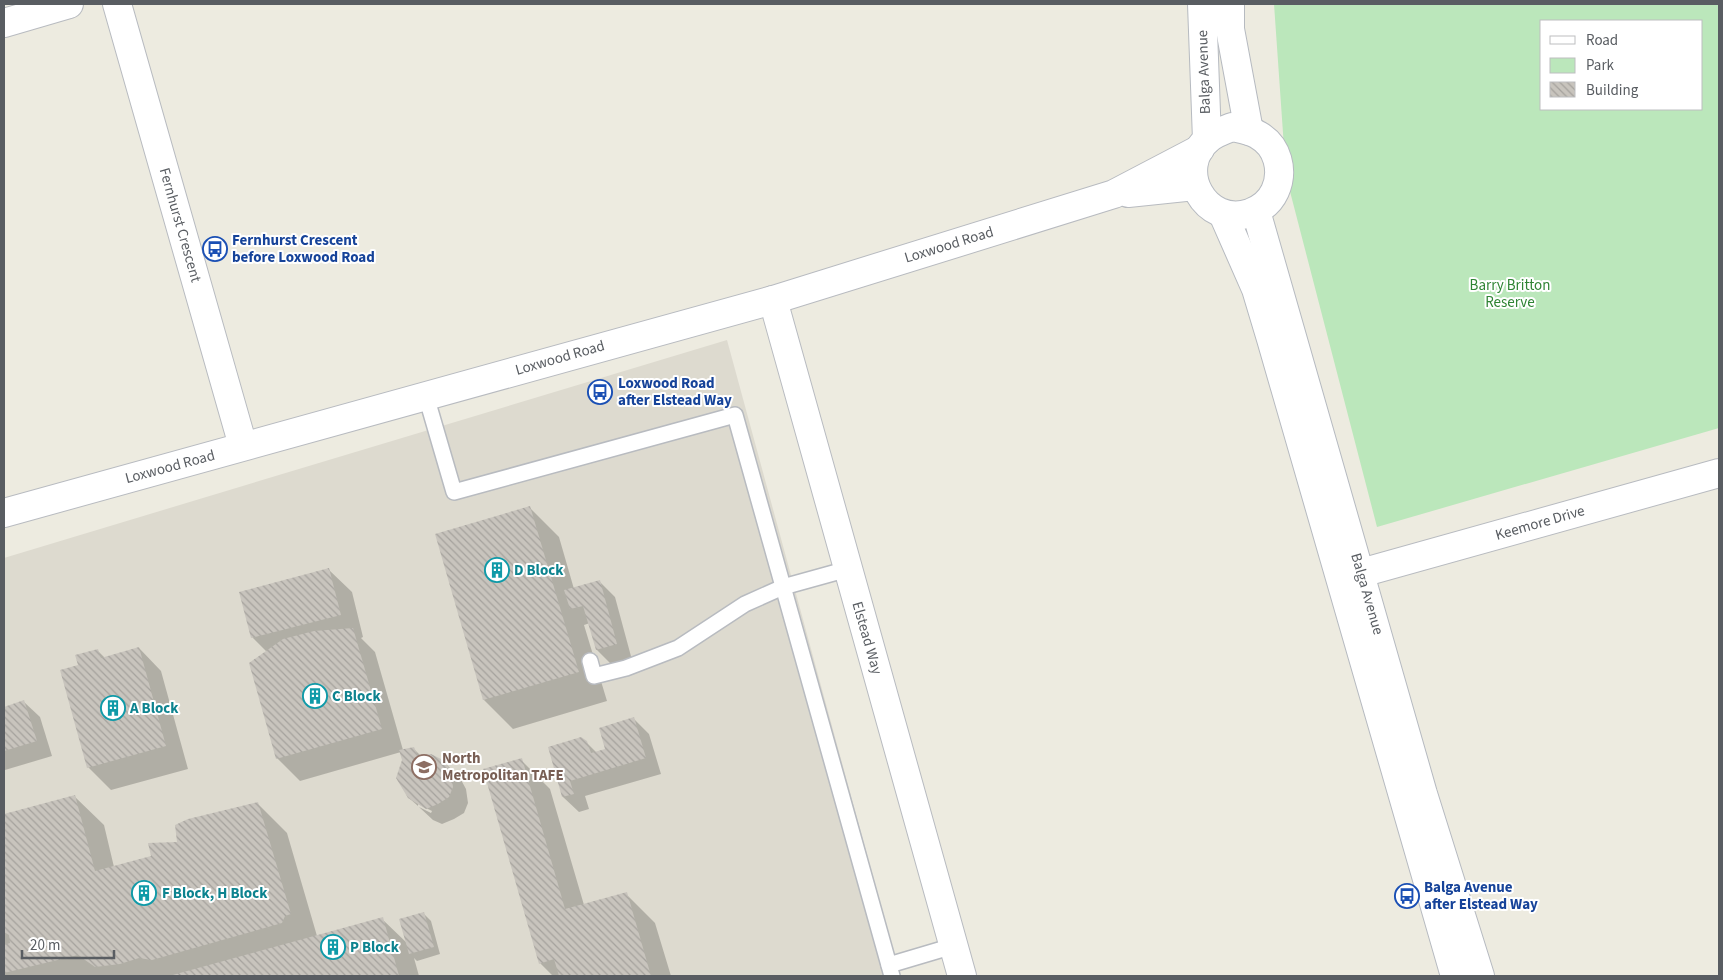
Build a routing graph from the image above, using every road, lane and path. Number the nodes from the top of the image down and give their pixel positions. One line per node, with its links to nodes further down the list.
1 (69, 4): 5 (street)
2 (117, 4): 14 (street, Fernhurst Crescent)
3 (1202, 4): 7 (street, Balga Avenue)
4 (1230, 4): 6 (street, Balga Avenue)
5 (4, 22)
6 (1249, 131): 7 (street); 10 (street)
7 (1203, 144): 8 (street); 9 (street, Loxwood Road)
8 (1195, 186): 9 (street, Loxwood Road); 11 (street)
9 (1114, 194): 12 (street, Loxwood Road)
10 (1256, 211): 11 (street); 18 (street, Balga Avenue)
11 (1224, 214): 24 (street, Balga Avenue)
12 (772, 300): 13 (street, Loxwood Road); 17 (street, Elstead Way)
13 (426, 396): 14 (street, Loxwood Road); 19 (lane)
14 (243, 446): 16 (street, Loxwood Road)
15 (1719, 473): 18 (street, Keemore Drive)
16 (4, 513)
17 (848, 569): 19 (lane); 21 (street, Elstead Way)
18 (1361, 572): 25 (street, Balga Avenue)
19 (783, 587): 20 (lane); 22 (lane)
20 (590, 660)
21 (953, 946): 22 (lane); 23 (street, Elstead Way)
22 (891, 971)
23 (962, 976)
24 (1455, 976)
25 (1480, 976)

